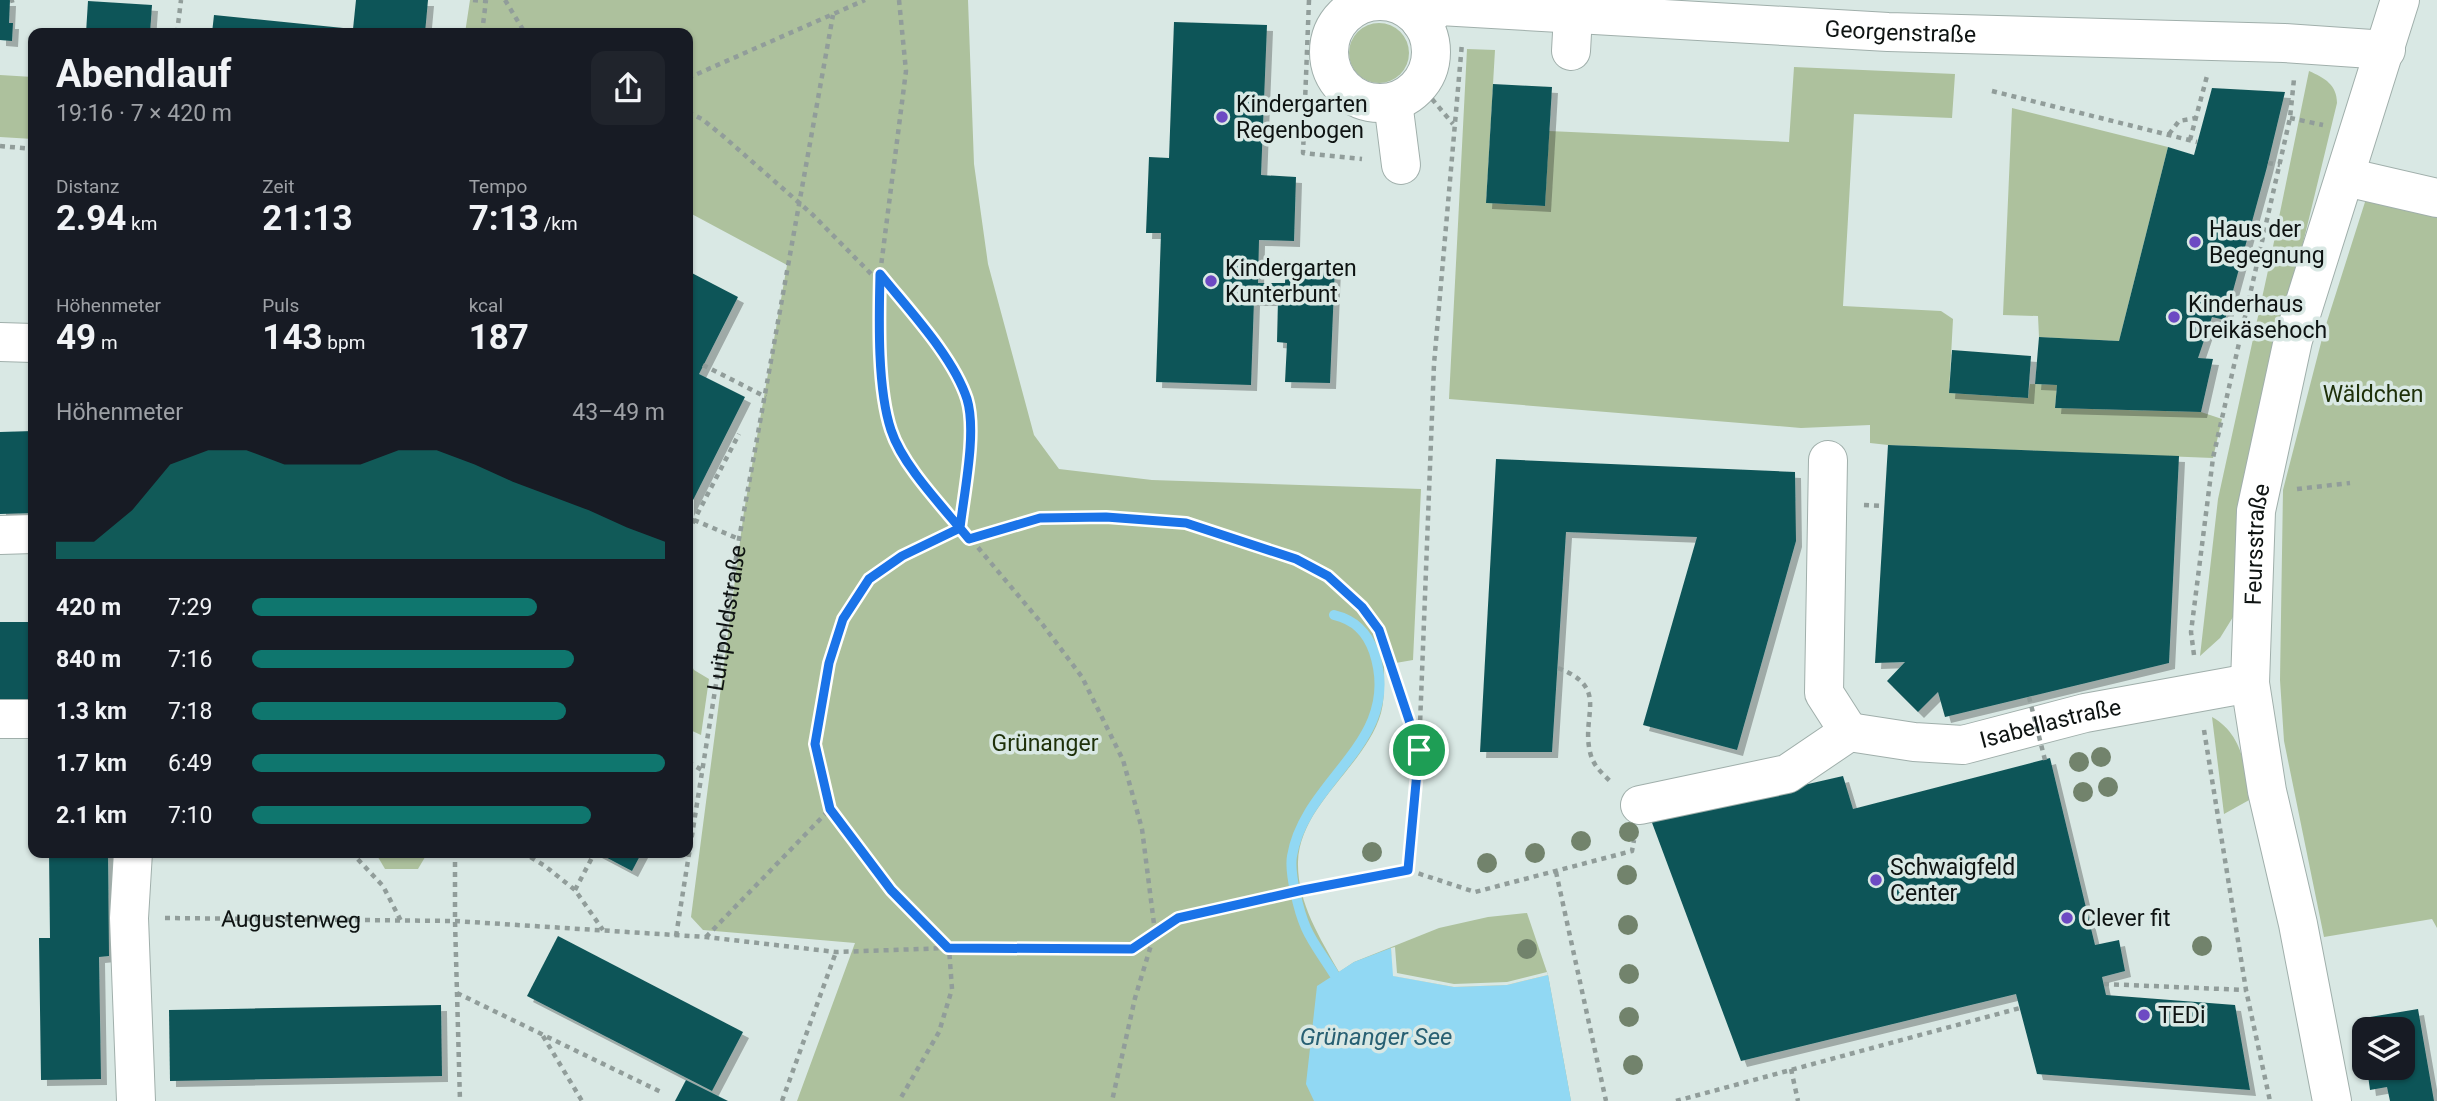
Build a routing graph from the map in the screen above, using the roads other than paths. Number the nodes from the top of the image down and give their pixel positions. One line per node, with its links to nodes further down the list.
1 (2400, 0): 7 (street, Feursstraße)
2 (1351, 5): 4 (street); 8 (street)
3 (1515, 5): 4 (street, Georgenstraße); 5 (street, Georgenstraße)
4 (1442, 9): 8 (street)
5 (1669, 10): 6 (street, Georgenstraße)
6 (1843, 15): 7 (street, Georgenstraße)
7 (2385, 50): 10 (street, Feursstraße)
8 (1406, 93): 9 (street)
9 (1401, 162)
10 (2346, 177): 11 (street); 17 (street, Feursstraße)
11 (2437, 198)
12 (0, 342): 13 (street)
13 (28, 342)
14 (1828, 460): 20 (street)
15 (28, 534): 16 (street)
16 (0, 535)
17 (2250, 683): 20 (street, Isabellastraße); 24 (street, Feursstraße)
18 (0, 719): 19 (street)
19 (28, 719)
20 (1849, 732): 21 (street)
21 (1640, 805)
22 (133, 858): 23 (street)
23 (136, 1101)
24 (2332, 1101)

